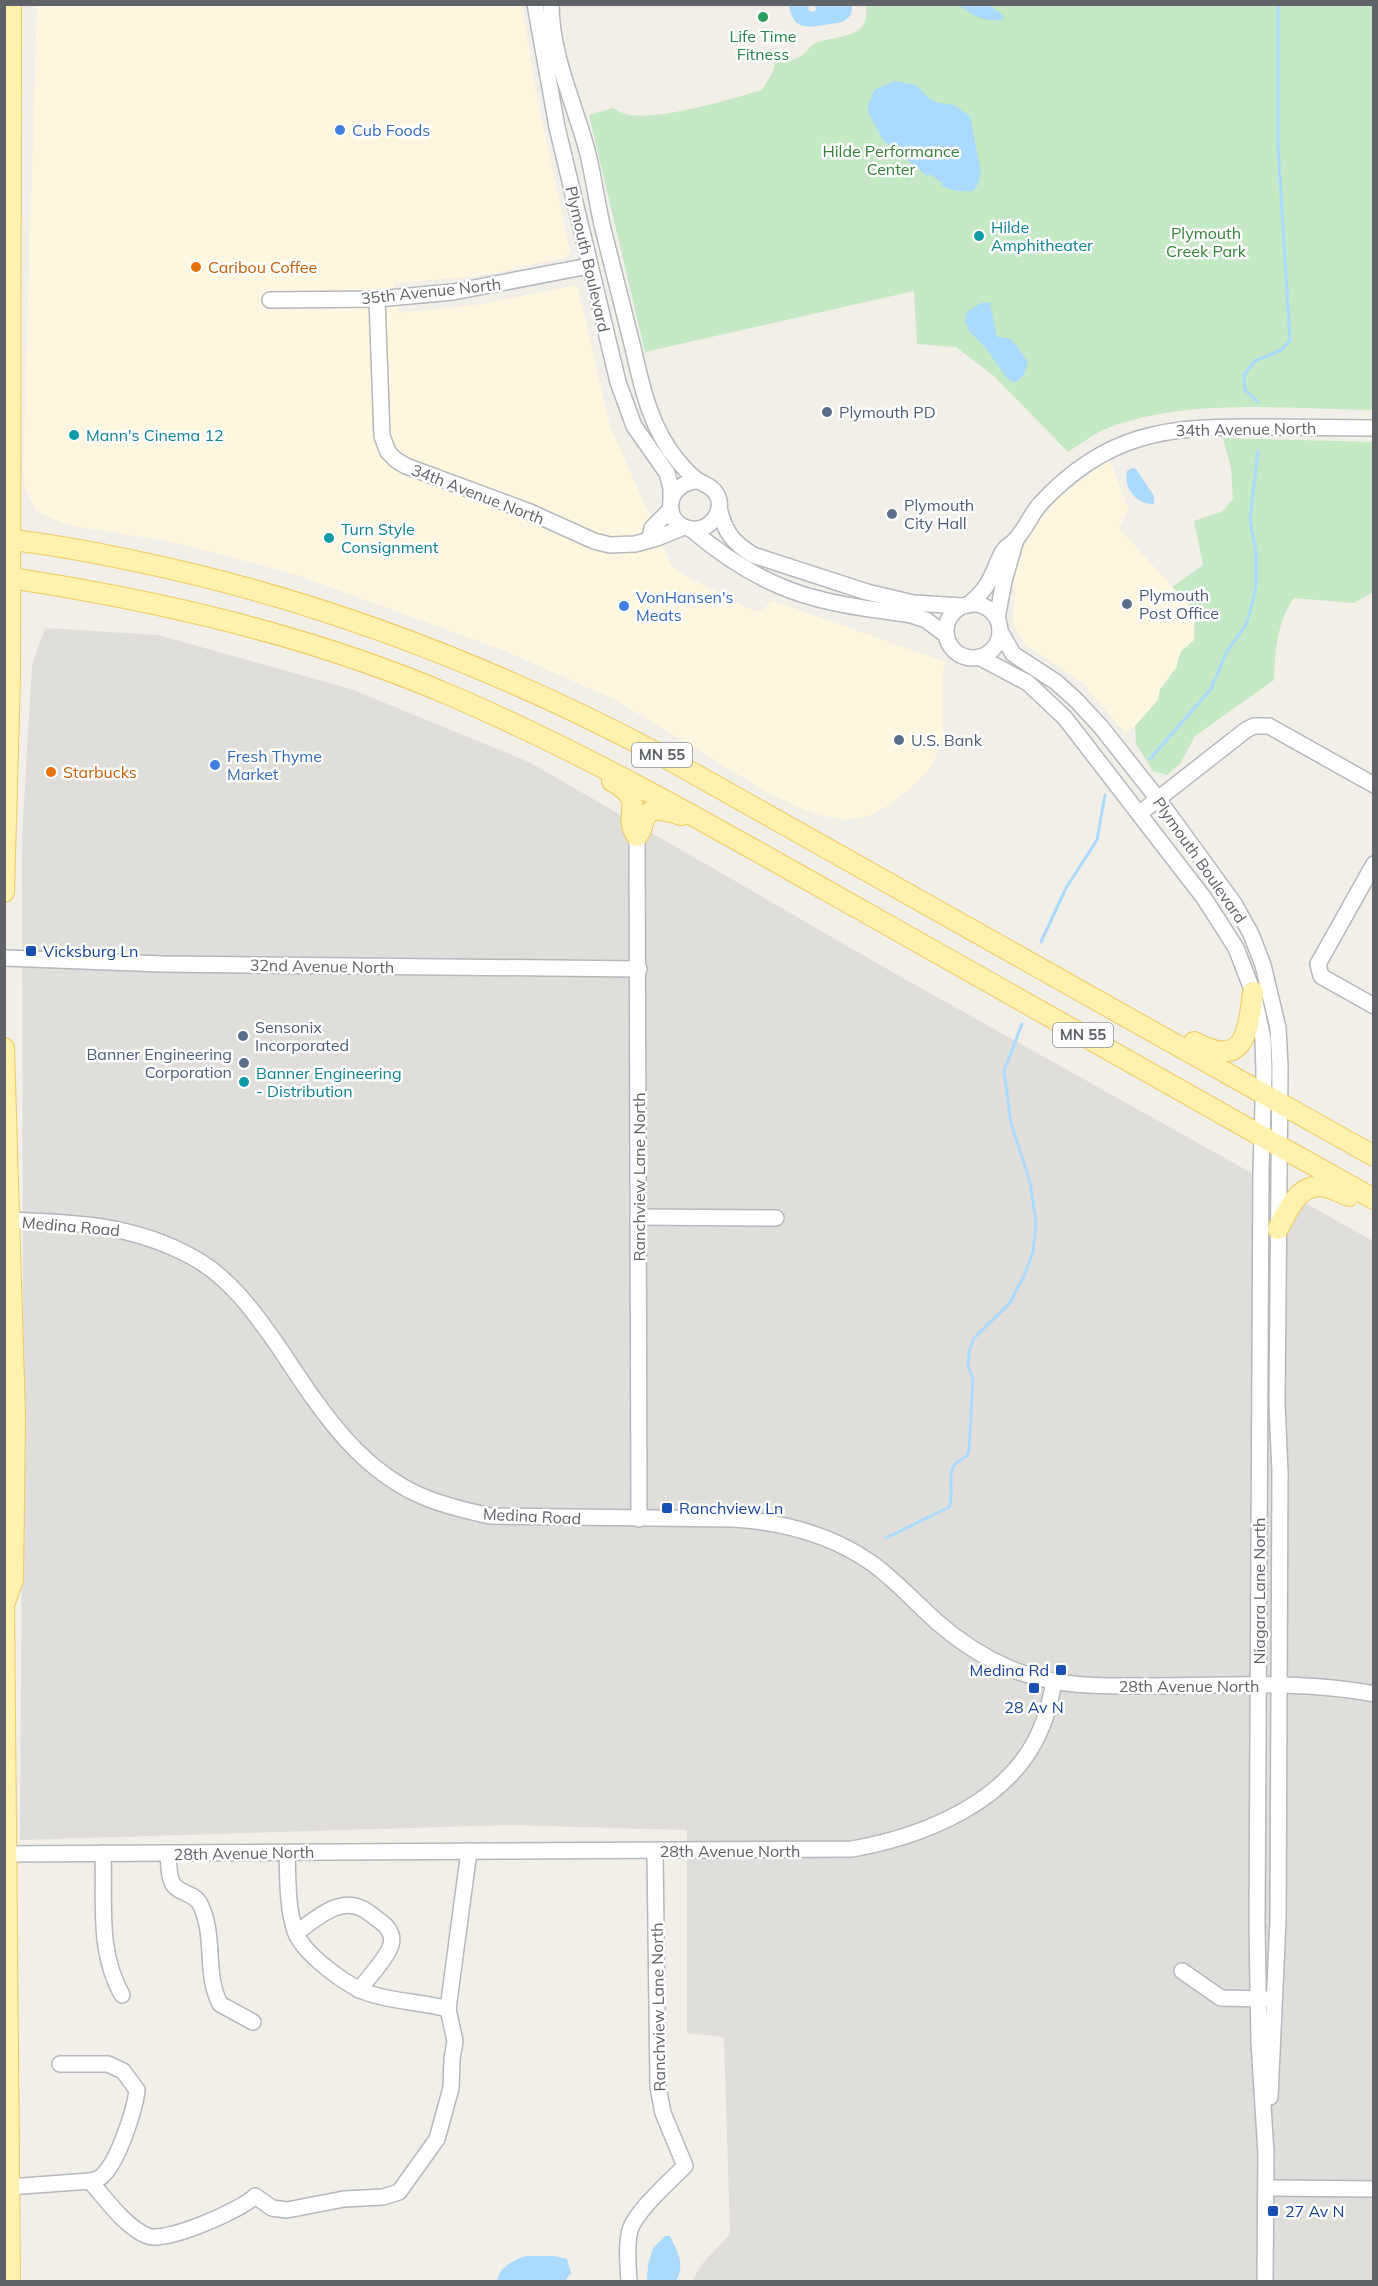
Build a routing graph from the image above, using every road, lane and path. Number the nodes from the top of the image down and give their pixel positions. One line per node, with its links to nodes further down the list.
1 (11, 4): 13 (main road)
2 (535, 4): 4 (street, Plymouth Boulevard)
3 (551, 4): 8 (street, Plymouth Boulevard)
4 (589, 266): 5 (street, 35th Avenue North); 9 (street, Plymouth Boulevard)
5 (377, 299): 6 (street, 35th Avenue North); 12 (street, 34th Avenue North)
6 (270, 300)
7 (1374, 428): 14 (street, 34th Avenue North)
8 (699, 481): 9 (street); 10 (street)
9 (671, 505): 11 (street); 12 (street)
10 (719, 508): 11 (street); 16 (street)
11 (687, 528): 12 (street, 34th Avenue North); 18 (street)
12 (650, 538)
13 (8, 539): 15 (main road); 31 (main road, MN 55)
14 (1016, 539): 16 (street, 34th Avenue North); 17 (street, 34th Avenue North)
15 (7, 578): 20 (main road, MN 55); 27 (main road)
16 (965, 605): 17 (street); 18 (street)
17 (998, 625): 19 (street); 22 (street, Plymouth Boulevard)
18 (946, 635): 19 (street)
19 (979, 657): 23 (street, Plymouth Boulevard)
20 (495, 716): 24 (main road, MN 55); 25 (main road)
21 (1374, 785): 22 (street)
22 (1158, 799): 23 (street); 34 (street, Plymouth Boulevard)
23 (1140, 813): 30 (street, Plymouth Boulevard)
24 (701, 820): 25 (main road); 35 (main road, MN 55)
25 (637, 836): 29 (street, Ranchview Lane North)
26 (1374, 864): 32 (street)
27 (4, 892)
28 (4, 958): 29 (street, 32nd Avenue North)
29 (639, 969): 39 (street, Ranchview Lane North)
30 (1253, 992): 31 (main road); 34 (street, Plymouth Boulevard)
31 (1109, 1006): 34 (main road, MN 55)
32 (1374, 1006)
33 (4, 1048): 41 (main road)
34 (1272, 1098): 35 (street, Plymouth Boulevard); 36 (main road, MN 55)
35 (1270, 1141): 37 (main road, MN 55); 42 (street, Niagara Lane North); 46 (street, Niagara Lane North)
36 (1374, 1156)
37 (1374, 1199)
38 (1374, 1205): 42 (main road)
39 (639, 1217): 40 (street); 43 (street, Ranchview Lane North)
40 (776, 1218)
41 (7, 1220): 43 (street, Medina Road); 44 (main road)
42 (1278, 1229): 47 (street, Niagara Lane North)
43 (639, 1519): 45 (street, Medina Road)
44 (5, 1601): 53 (main road)
45 (1054, 1682): 46 (street, 28th Avenue North); 50 (street, 28th Avenue North)
46 (1259, 1686): 47 (street, 28th Avenue North); 59 (street, Niagara Lane North)
47 (1279, 1686): 48 (street, 28th Avenue North); 60 (street, Niagara Lane North)
48 (1374, 1694)
49 (469, 1851): 50 (street, 28th Avenue North); 52 (street, 28th Avenue North); 61 (street)
50 (656, 1851): 70 (street, Ranchview Lane North)
51 (103, 1853): 53 (street, 28th Avenue North); 54 (street, 28th Avenue North); 58 (street)
52 (287, 1853): 54 (street, 28th Avenue North); 55 (street)
53 (6, 1854): 66 (main road)
54 (168, 1854): 62 (street)
55 (296, 1933): 57 (street); 57 (street)
56 (1182, 1971): 59 (street)
57 (359, 1990): 61 (street)
58 (122, 1995)
59 (1258, 1999): 60 (street); 64 (street, Niagara Lane North)
60 (1275, 1999): 64 (street, Niagara Lane North)
61 (448, 2009): 65 (street)
62 (253, 2022)
63 (60, 2064): 65 (street)
64 (1266, 2154): 67 (street, Niagara Lane North)
65 (90, 2181): 66 (street)
66 (9, 2187): 69 (main road)
67 (1266, 2188): 68 (street); 71 (street, Niagara Lane North)
68 (1374, 2189)
69 (10, 2282)
70 (629, 2282)
71 (1265, 2282)

